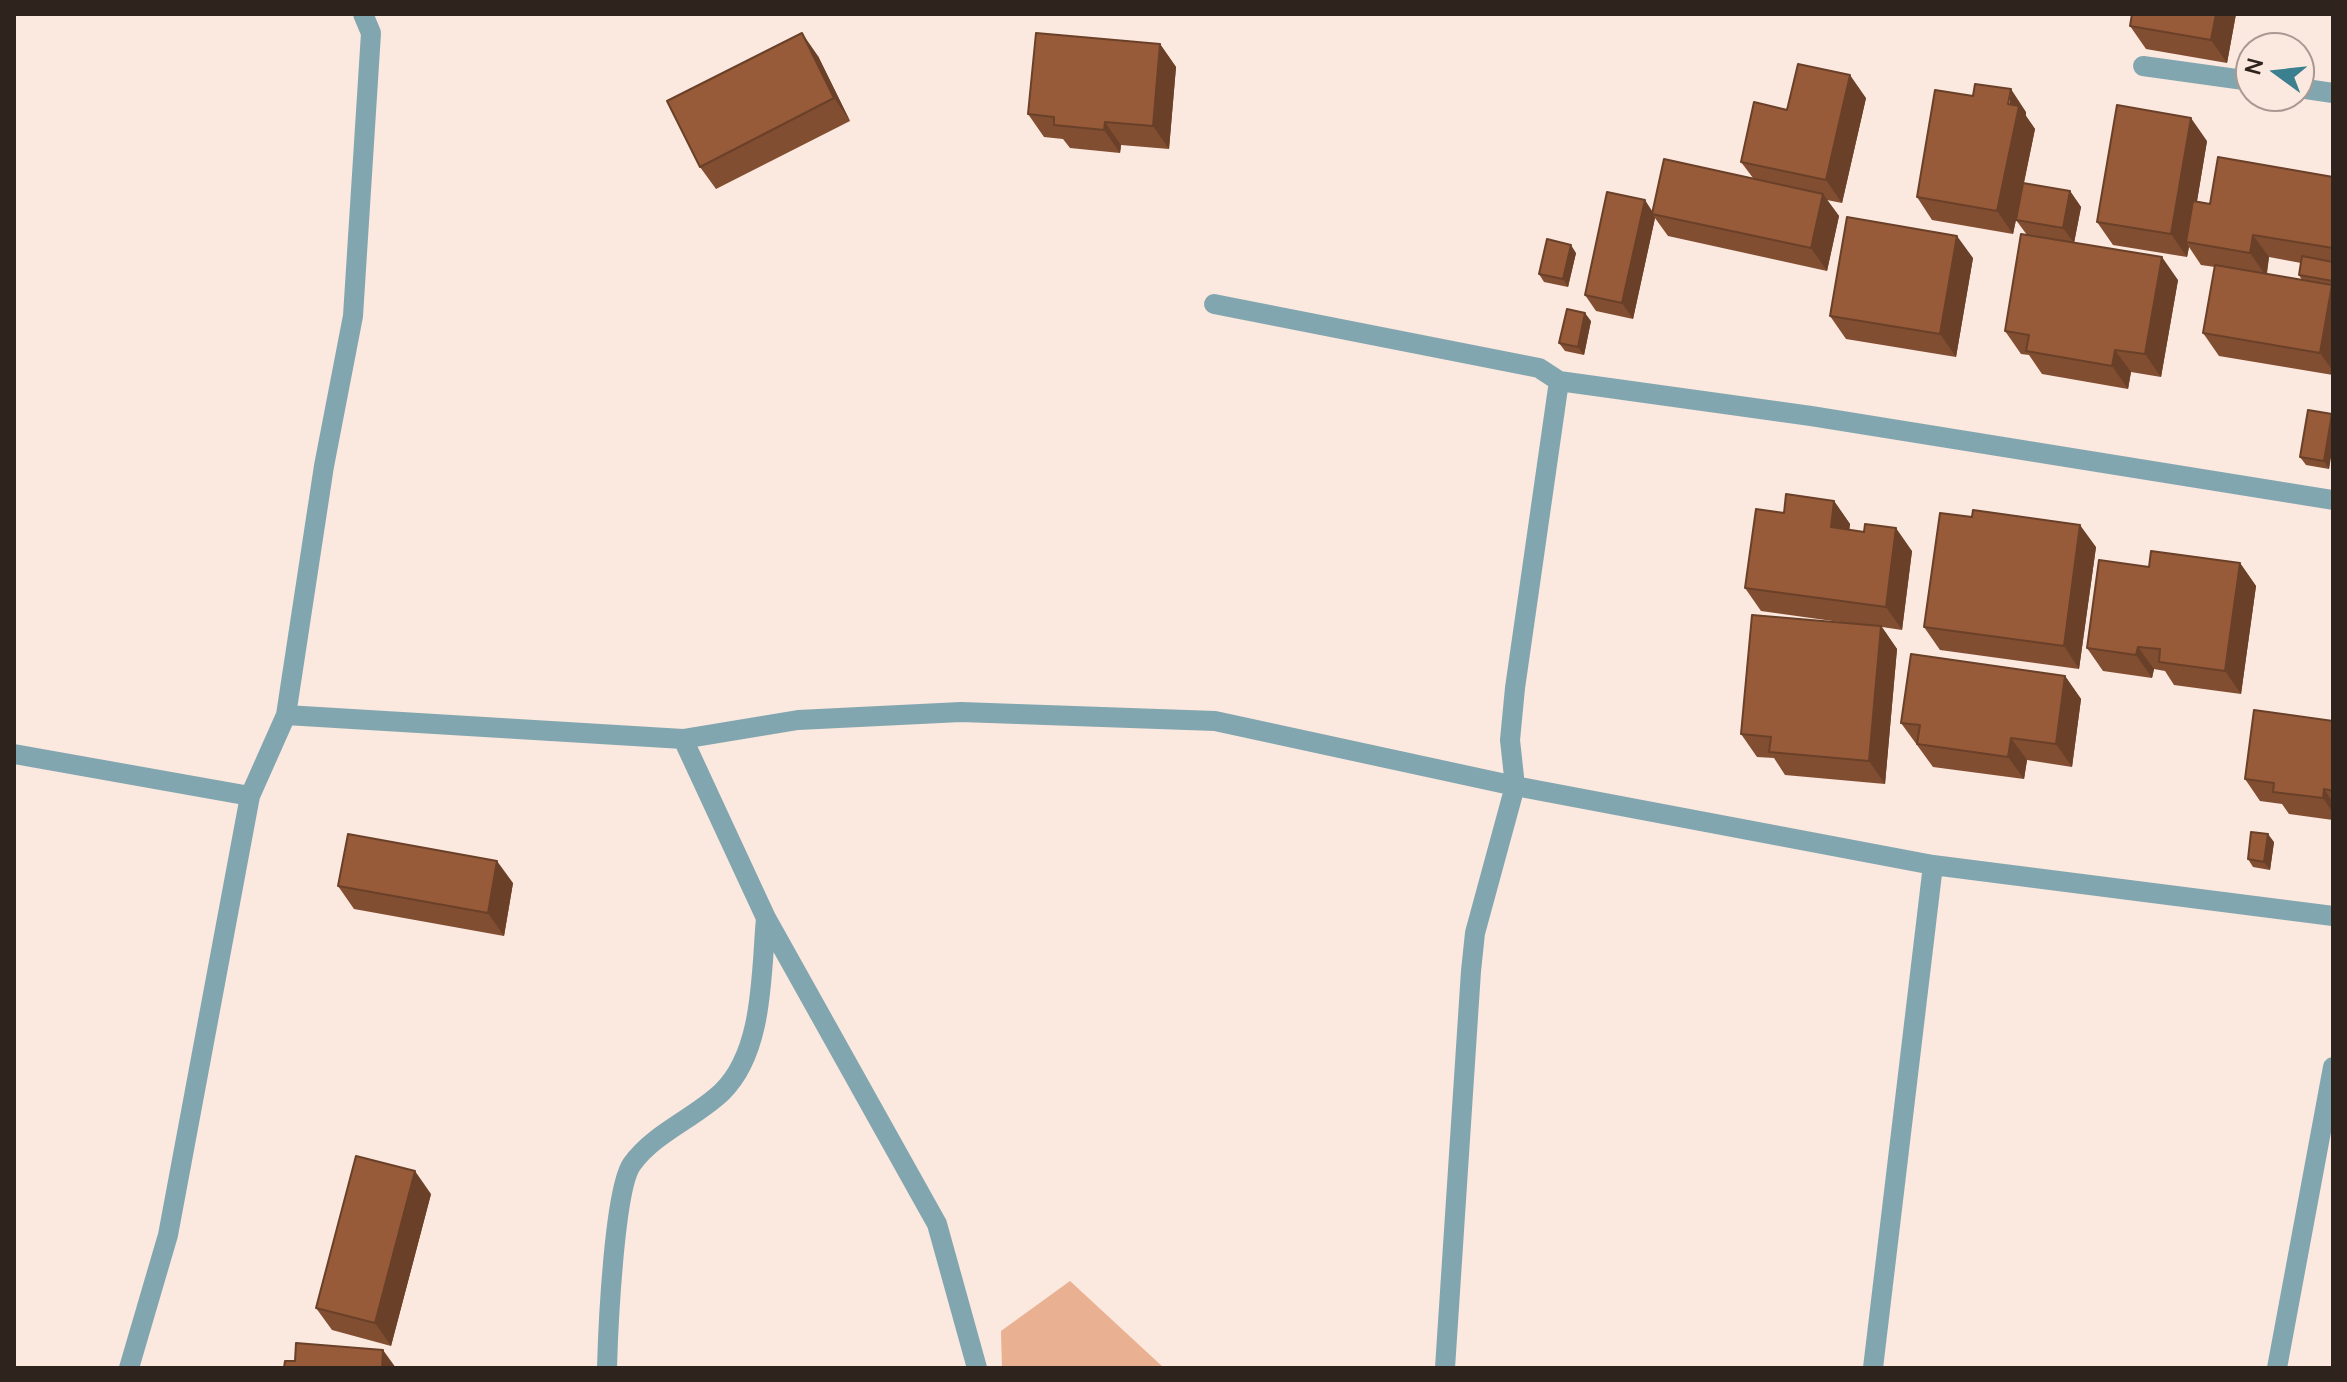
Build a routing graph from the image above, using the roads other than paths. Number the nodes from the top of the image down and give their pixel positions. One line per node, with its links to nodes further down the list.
1 (384, 14): 2 (street)
2 (367, 24): 8 (street)
3 (2143, 66): 4 (street)
4 (2235, 79)
5 (1214, 304): 6 (street)
6 (1559, 381): 7 (street); 11 (street)
7 (2333, 500)
8 (286, 715): 9 (street); 12 (street)
9 (683, 739): 11 (street); 15 (street)
10 (14, 754): 12 (street)
11 (1515, 786): 13 (street); 20 (street)
12 (250, 796): 17 (street)
13 (1933, 865): 14 (street); 21 (street)
14 (2333, 916)
15 (766, 918): 18 (street); 19 (street)
16 (2333, 1067): 22 (street)
17 (129, 1368)
18 (607, 1368)
19 (977, 1368)
20 (1445, 1368)
21 (1873, 1368)
22 (2277, 1368)

